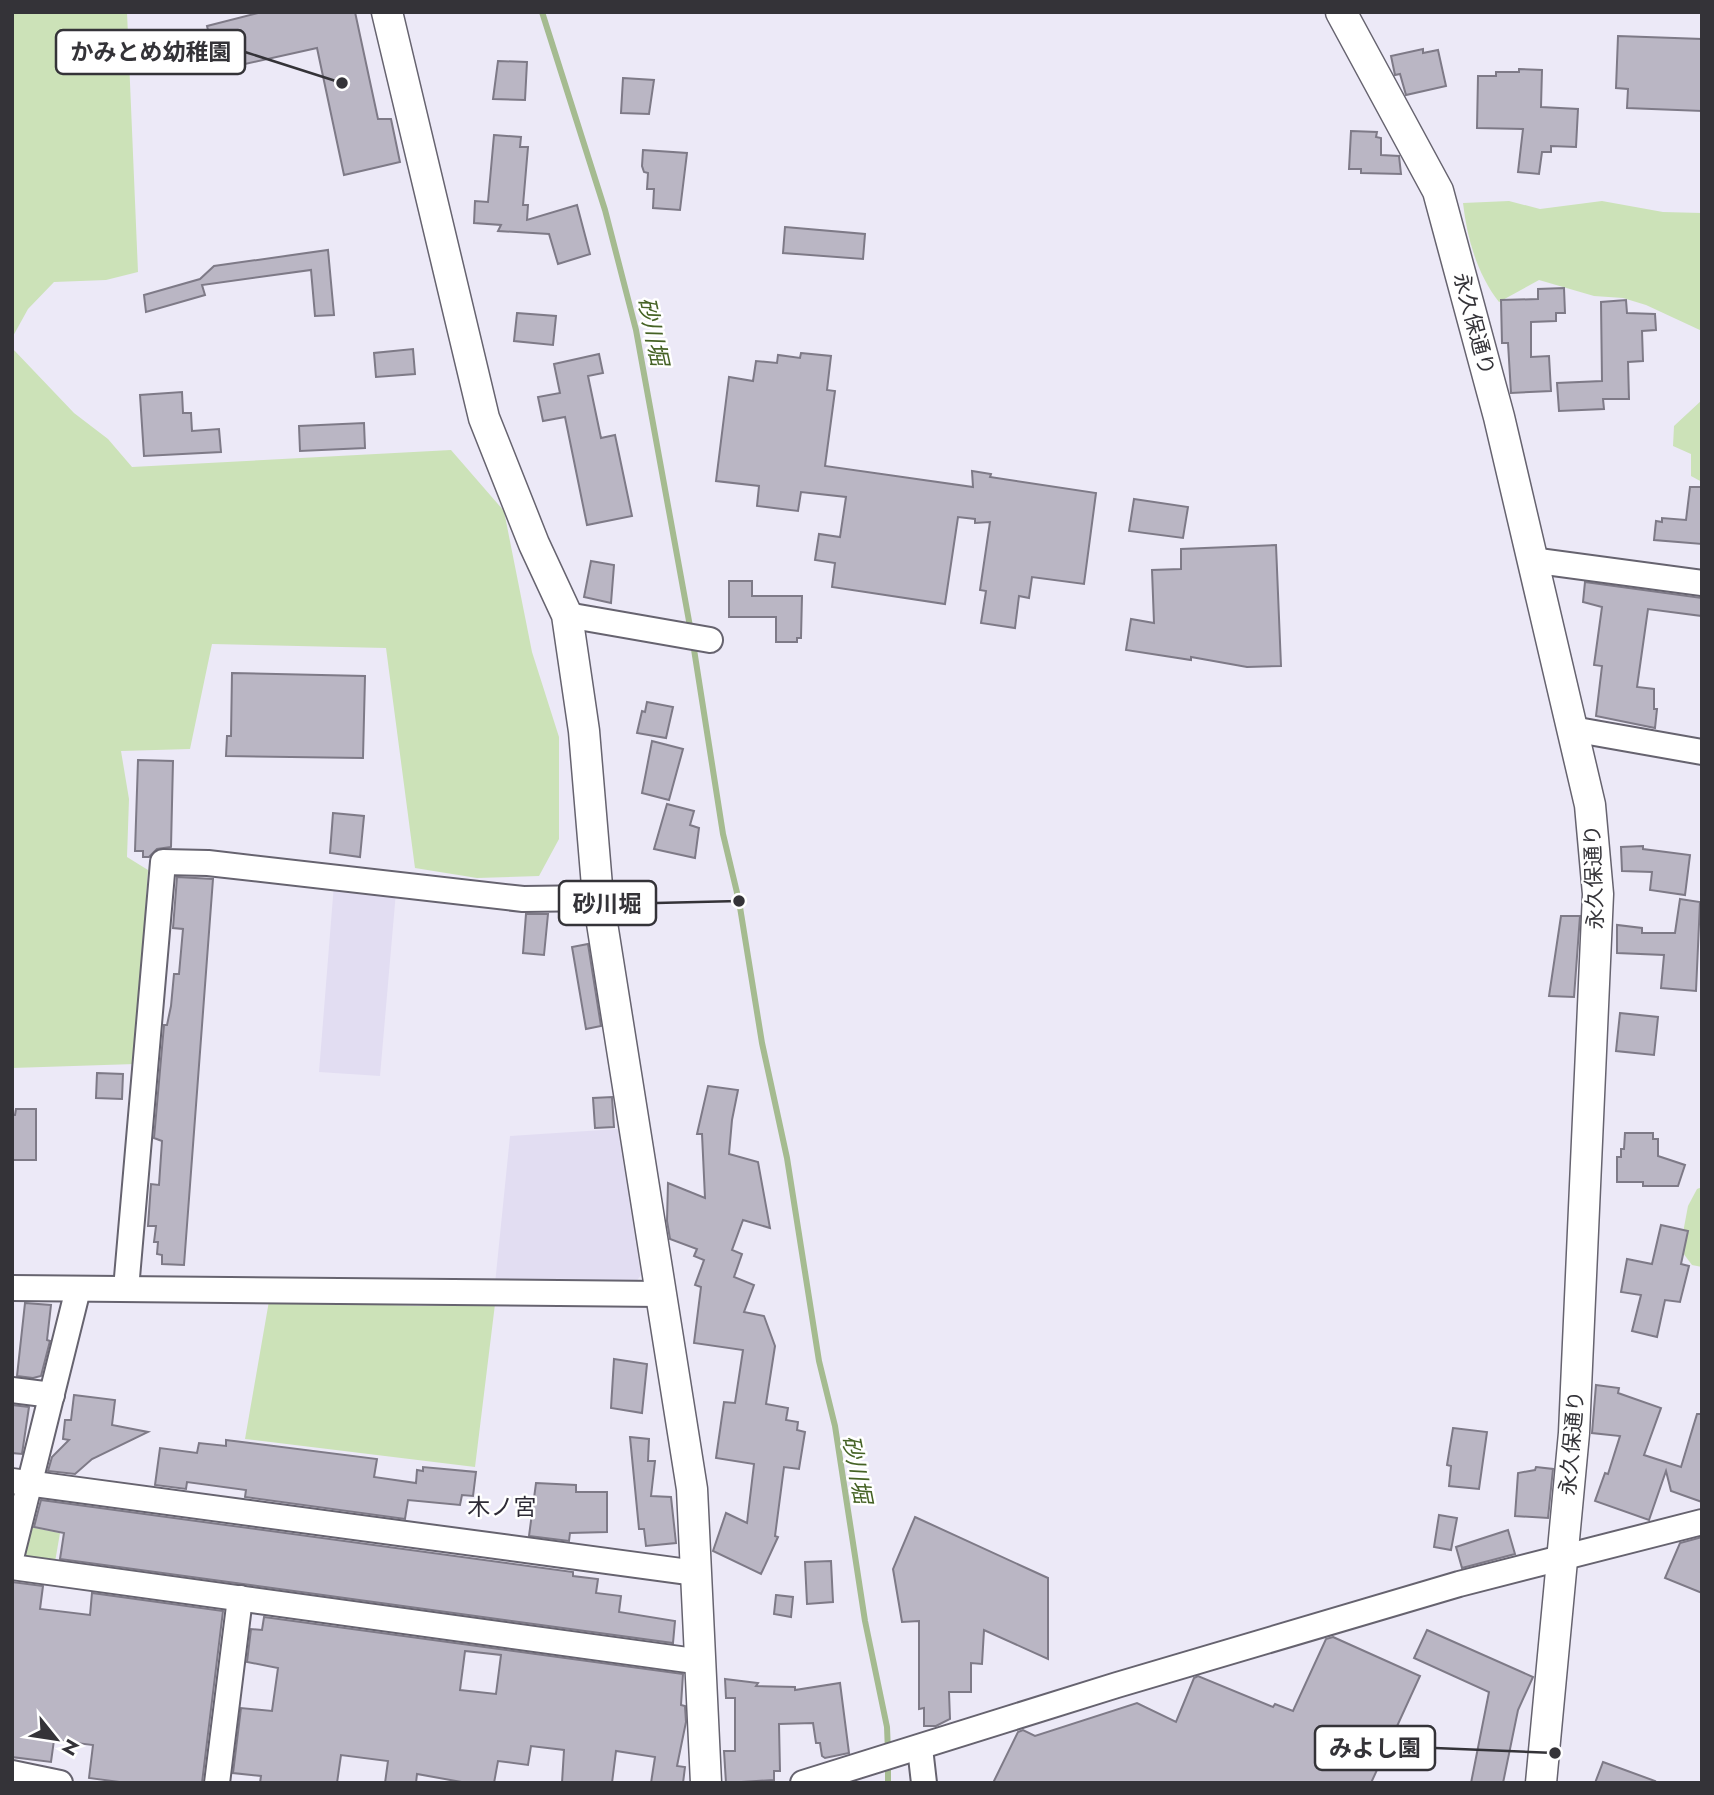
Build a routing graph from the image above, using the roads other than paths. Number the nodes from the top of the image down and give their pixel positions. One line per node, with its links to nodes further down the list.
1 (387, 12): 5 (street)
2 (1341, 12): 3 (street, 永久保通り)
3 (1531, 560): 4 (street); 7 (street, 永久保通り)
4 (1702, 583)
5 (567, 615): 6 (street); 9 (street)
6 (710, 640)
7 (1572, 729): 8 (street); 19 (street, 永久保通り)
8 (1702, 752)
9 (598, 898): 12 (street); 13 (street)
10 (12, 1288): 11 (street)
11 (78, 1289): 12 (street); 15 (street)
12 (126, 1289): 13 (street)
13 (661, 1294): 21 (street)
14 (12, 1390): 15 (street)
15 (52, 1395): 16 (street)
16 (21, 1482): 18 (street); 21 (street)
17 (1702, 1522): 19 (street)
18 (12, 1554)
19 (1561, 1555): 24 (street); 31 (street, 永久保通り)
20 (12, 1567): 22 (street)
21 (696, 1573): 23 (street)
22 (240, 1598): 23 (street); 27 (street)
23 (702, 1662): 28 (street)
24 (915, 1749): 29 (street); 30 (street)
25 (12, 1773): 26 (street)
26 (60, 1783)
27 (217, 1783)
28 (706, 1783)
29 (803, 1783)
30 (925, 1783)
31 (1541, 1783)

